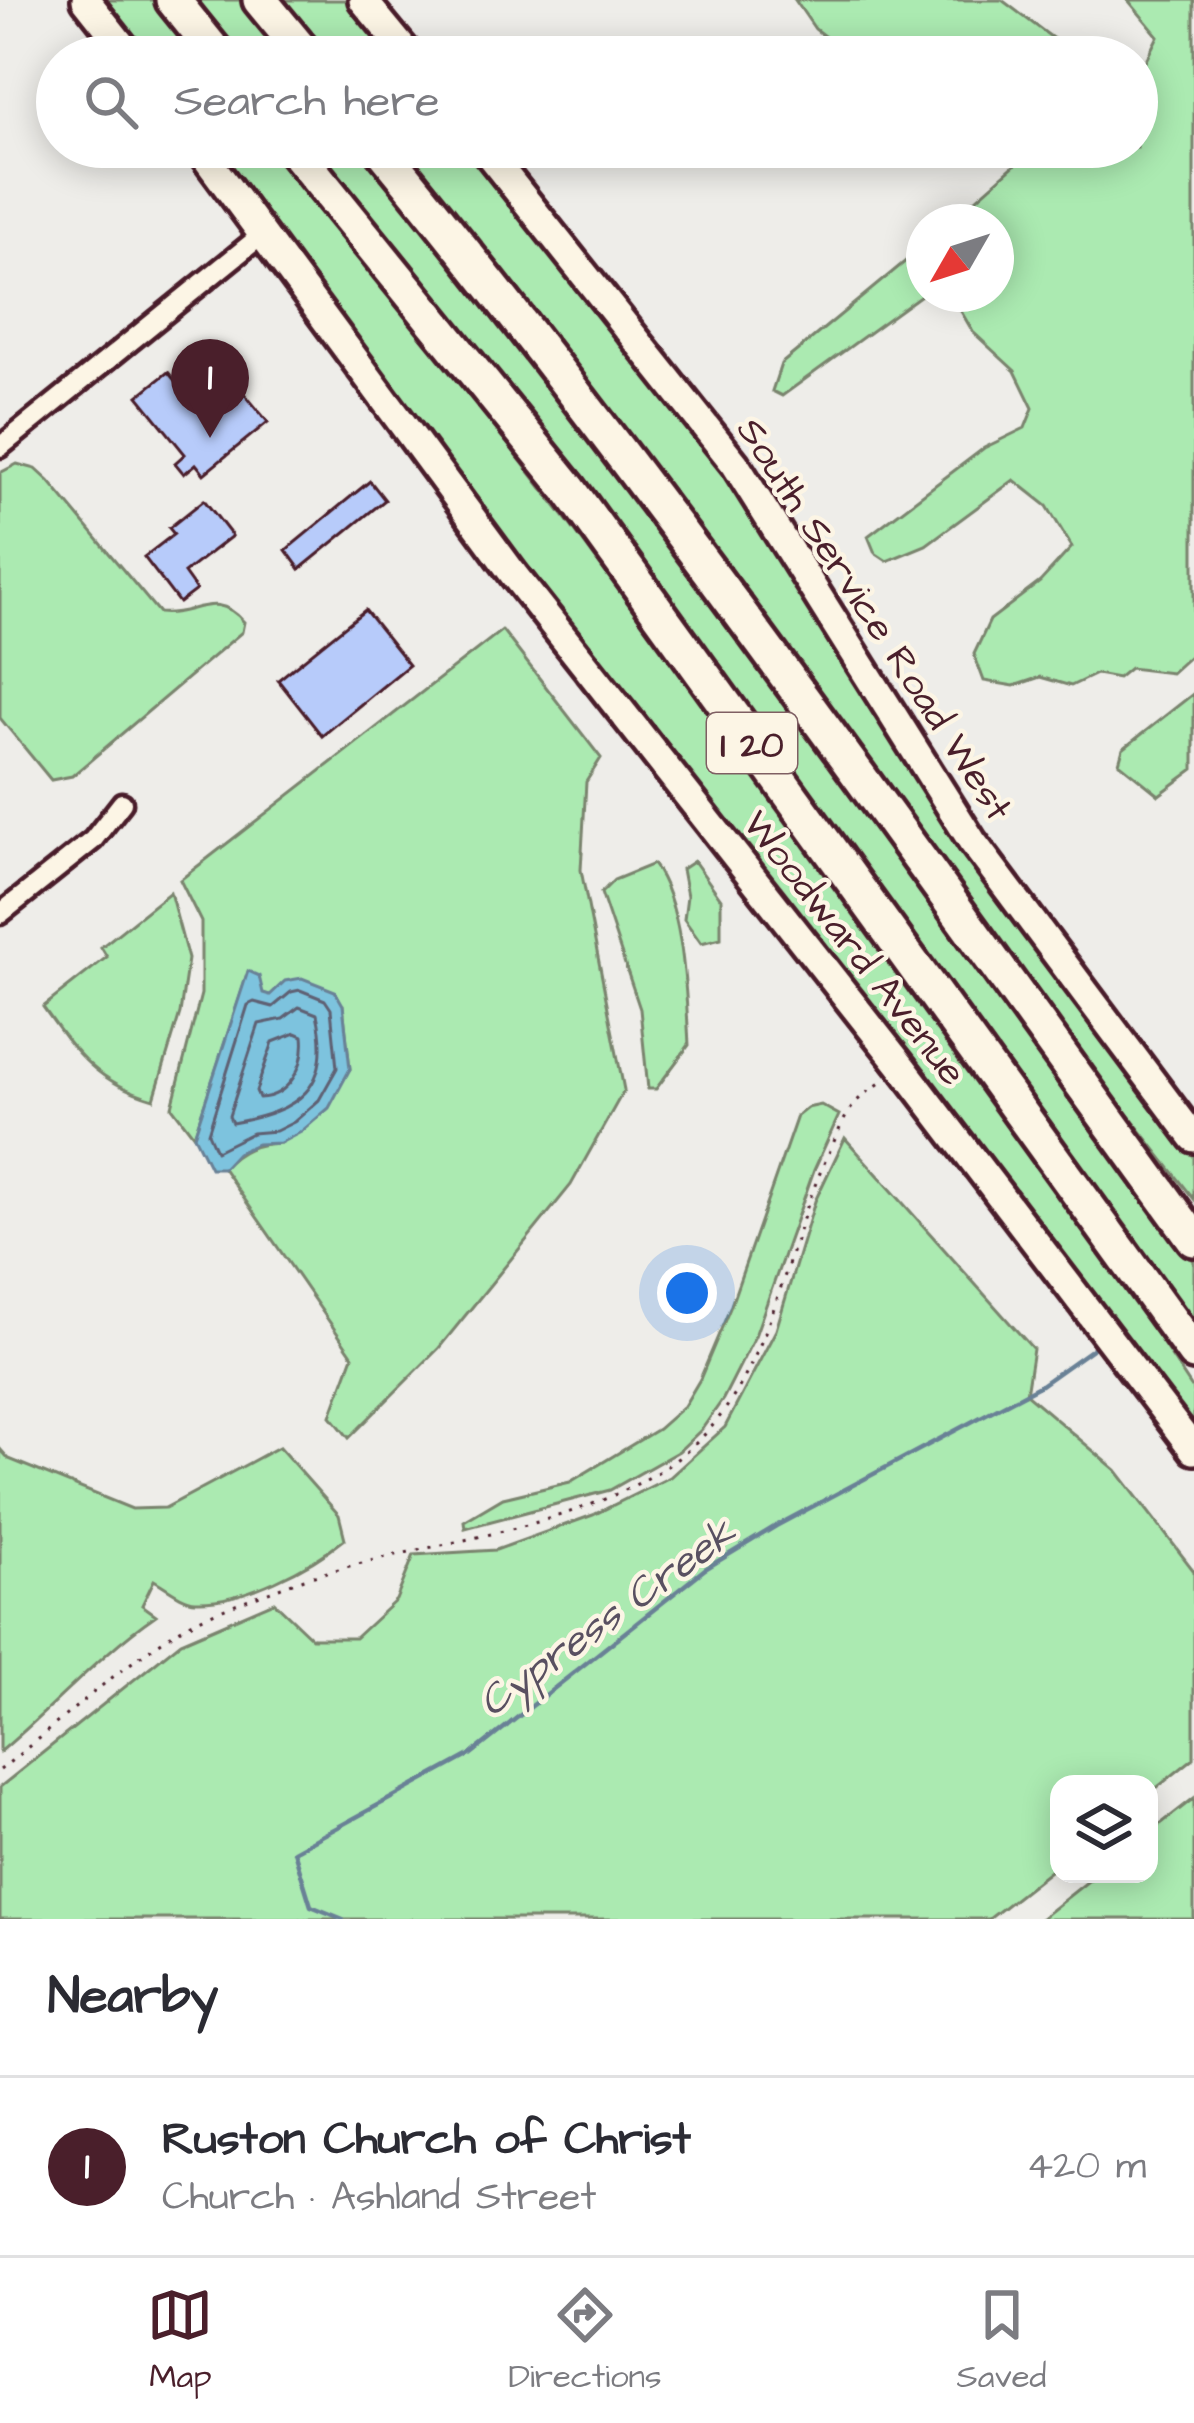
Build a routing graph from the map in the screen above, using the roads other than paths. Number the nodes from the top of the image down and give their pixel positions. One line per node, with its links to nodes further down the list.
1 (86, 0): 5 (main road)
2 (173, 0): 6 (highway)
3 (260, 0): 7 (highway)
4 (363, 0): 8 (main road)
5 (114, 36)
6 (202, 36)
7 (290, 36)
8 (393, 36)
9 (214, 168): 13 (main road, Woodward Avenue)
10 (309, 168): 19 (highway, I 20)
11 (397, 168): 18 (highway, I 20)
12 (500, 168): 17 (main road, South Service Road West)
13 (263, 234): 14 (street); 20 (main road, Woodward Avenue)
14 (0, 447)
15 (122, 803): 16 (street)
16 (0, 914)
17 (1194, 1138)
18 (1194, 1239)
19 (1194, 1353)
20 (1194, 1450)

